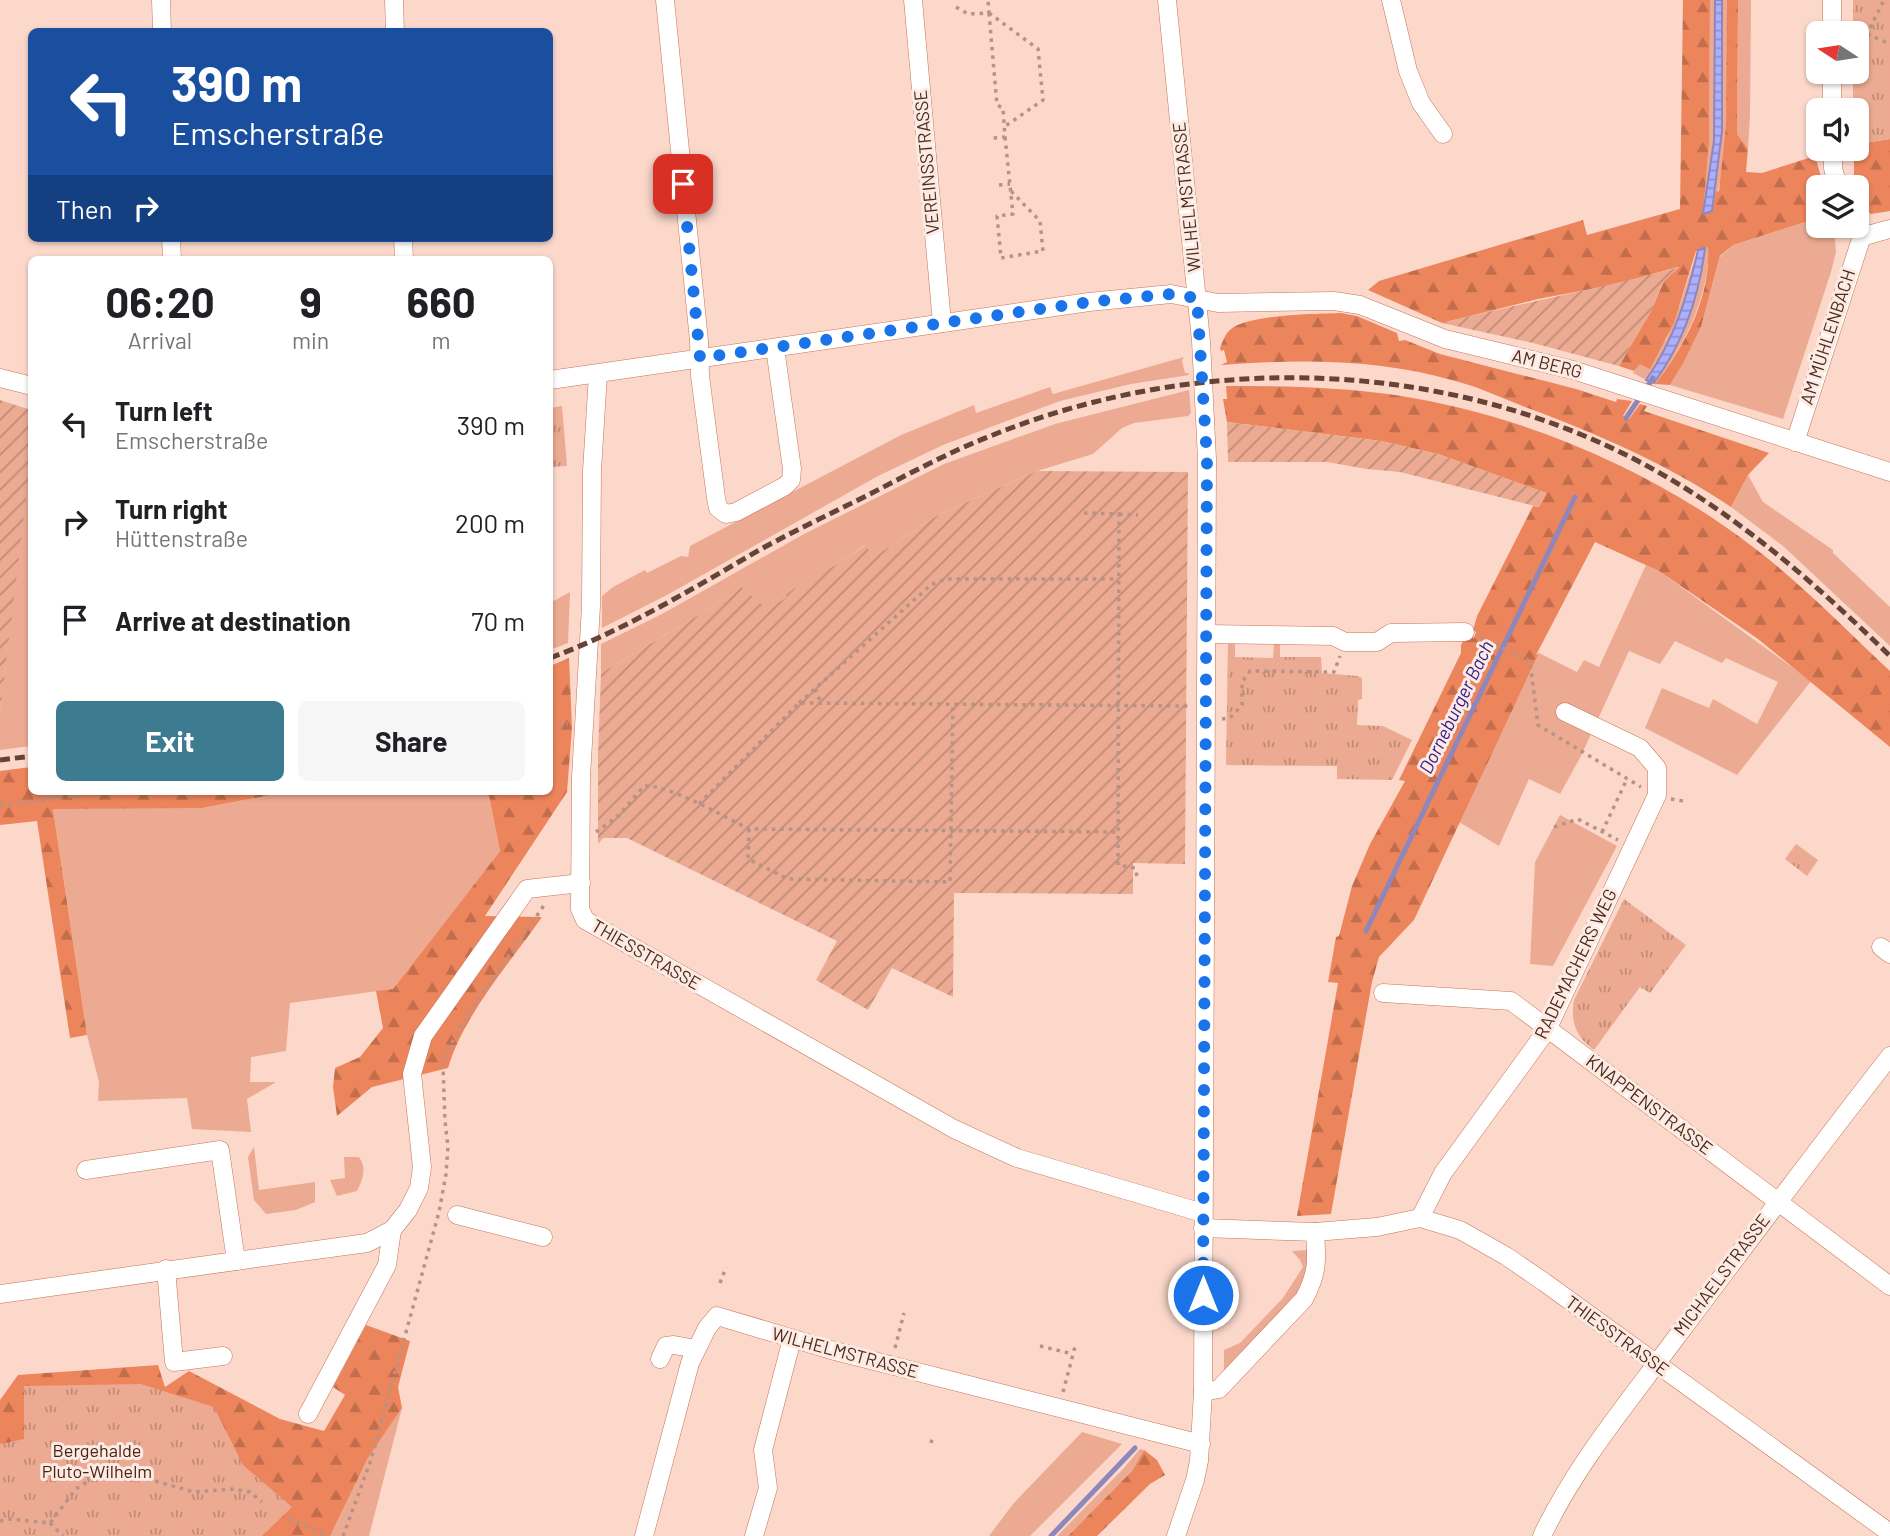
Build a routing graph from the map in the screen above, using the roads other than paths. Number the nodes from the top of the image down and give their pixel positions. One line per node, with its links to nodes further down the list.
1 (160, 0): 9 (street)
2 (394, 0): 10 (street)
3 (666, 0): 18 (street)
4 (913, 0): 16 (street, VEREINSSTRASSE)
5 (1167, 0): 15 (street, WILHELMSTRASSE)
6 (1391, 0): 11 (street)
7 (1832, 0): 8 (street)
8 (1832, 21)
9 (162, 28)
10 (395, 28)
11 (1443, 134)
12 (1890, 229): 13 (street, AM MÜHLENBACH)
13 (1869, 235)
14 (1855, 238): 23 (street, AM MÜHLENBACH)
15 (1197, 298): 16 (street, AM BERG); 23 (street, AM BERG); 26 (street, WILHELMSTRASSE)
16 (942, 323): 17 (street, AM BERG)
17 (775, 348): 18 (street, AM BERG); 18 (street)
18 (700, 358): 19 (street, AM BERG)
19 (598, 374): 21 (street, AM BERG); 28 (street, THIESSTRASSE)
20 (0, 378): 22 (street)
21 (553, 380)
22 (28, 385)
23 (1795, 442): 24 (street, AM BERG)
24 (1890, 472)
25 (1470, 633): 26 (street)
26 (1206, 634): 36 (street, WILHELMSTRASSE)
27 (1565, 712): 30 (street, RADEMACHERS WEG)
28 (581, 883): 36 (street, THIESSTRASSE); 37 (street)
29 (1383, 993): 30 (street, KNAPPENSTRASSE)
30 (1547, 1030): 33 (street, KNAPPENSTRASSE); 35 (street, RADEMACHERS WEG)
31 (1889, 1060): 33 (street, MICHAELSTRASSE)
32 (86, 1170): 40 (street)
33 (1777, 1201): 42 (street, KNAPPENSTRASSE); 48 (street, MICHAELSTRASSE)
34 (457, 1215): 39 (street)
35 (1420, 1218): 38 (street, THIESSTRASSE); 48 (street, THIESSTRASSE)
36 (1203, 1220): 38 (street, THIESSTRASSE); 49 (street, WILHELMSTRASSE)
37 (392, 1230): 40 (street); 50 (street)
38 (1315, 1232): 49 (street)
39 (543, 1237)
40 (236, 1261): 41 (street)
41 (166, 1269): 43 (street); 46 (street)
42 (1890, 1286)
43 (0, 1294)
44 (792, 1339): 45 (street, WILHELMSTRASSE); 51 (street, WILHELMSTRASSE); 54 (street)
45 (696, 1349): 47 (street); 53 (street, WILHELMSTRASSE)
46 (222, 1356)
47 (660, 1359)
48 (1656, 1365): 52 (street, THIESSTRASSE); 56 (street, MICHAELSTRASSE)
49 (1203, 1392): 51 (street, WILHELMSTRASSE)
50 (308, 1414)
51 (1201, 1444): 55 (street, WILHELMSTRASSE)
52 (1890, 1533)
53 (644, 1536)
54 (754, 1536)
55 (1176, 1536)
56 (1542, 1536)

